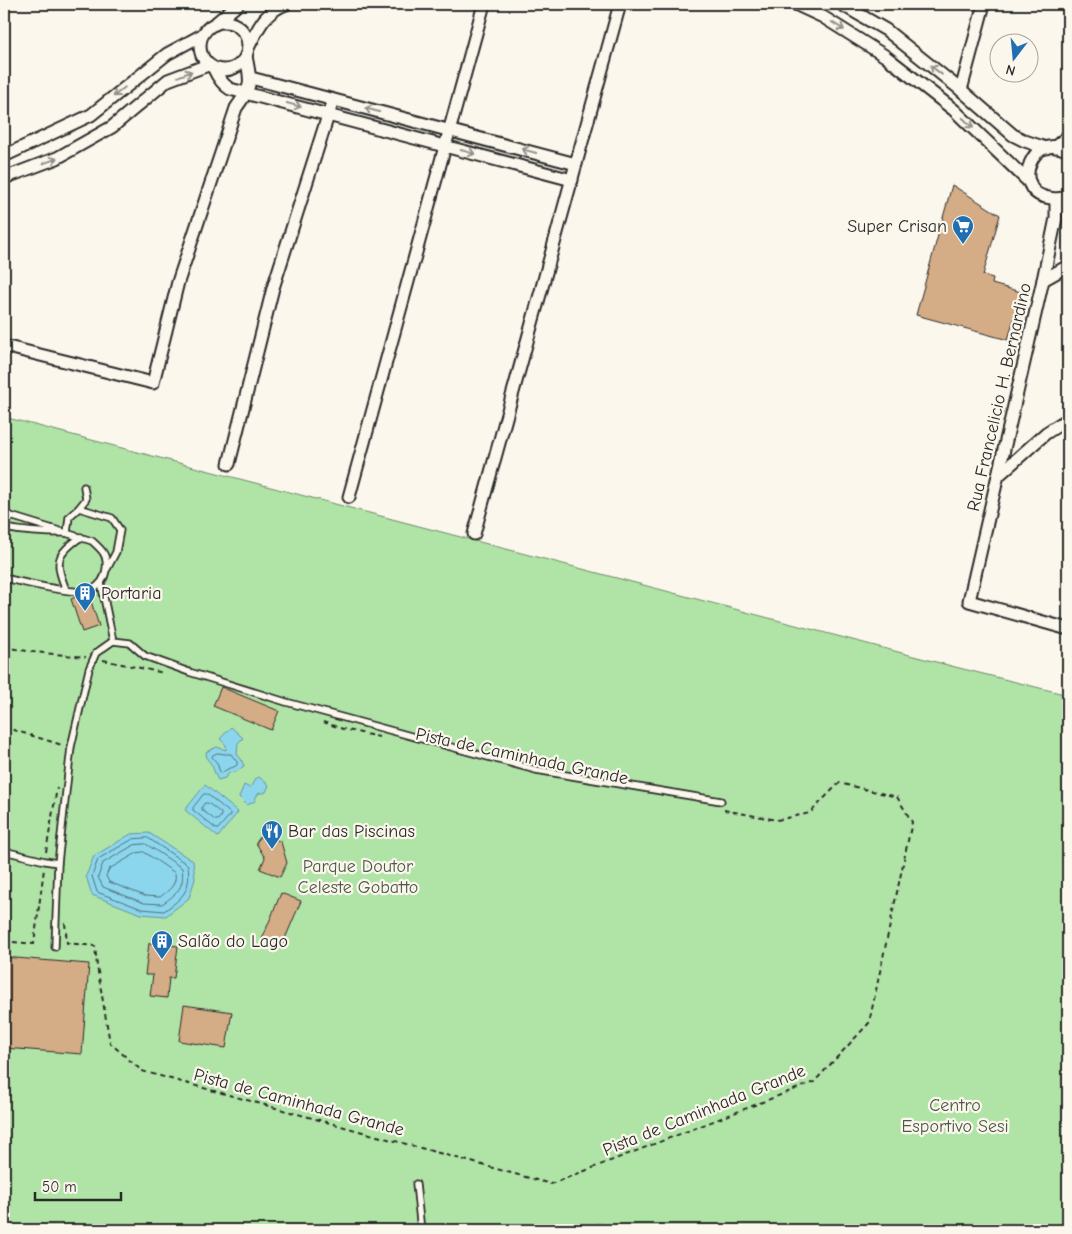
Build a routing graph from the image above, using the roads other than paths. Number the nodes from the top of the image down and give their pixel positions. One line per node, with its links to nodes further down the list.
1 (238, 4): 8 (street)
2 (286, 4): 10 (street)
3 (484, 4): 17 (street)
4 (620, 4): 23 (street)
5 (795, 4): 26 (street, one-way to 26)
6 (841, 4): 13 (street, one-way to 6)
7 (984, 4): 13 (street)
8 (214, 24): 9 (street); 10 (street)
9 (202, 35): 11 (street); 22 (street, one-way to 22)
10 (247, 52): 11 (street); 12 (street)
11 (211, 67): 14 (street); 24 (street, one-way to 11)
12 (251, 78): 14 (street); 15 (street)
13 (961, 90): 20 (street)
14 (247, 93): 16 (street, one-way to 16); 32 (street)
15 (333, 100): 16 (street); 17 (street, one-way to 15)
16 (328, 114): 19 (street); 34 (street)
17 (449, 130): 19 (street); 23 (street, one-way to 17)
18 (1068, 136): 20 (street)
19 (445, 146): 25 (street, one-way to 25); 37 (street)
20 (1050, 147): 21 (street); 26 (street)
21 (1068, 151)
22 (4, 156)
23 (576, 164): 25 (street)
24 (4, 178)
25 (572, 180): 42 (street)
26 (1030, 183): 28 (street)
27 (1068, 196): 28 (street)
28 (1056, 200): 29 (street); 31 (street, Rua Francelicio H. Bernardino)
29 (1068, 210)
30 (1068, 266): 31 (street)
31 (1043, 280): 35 (street, Rua Francelicio H. Bernardino)
32 (4, 346)
33 (1068, 419): 35 (street)
34 (229, 464)
35 (999, 475): 48 (street, Rua Francelicio H. Bernardino)
36 (84, 487): 38 (lane)
37 (349, 497)
38 (79, 508): 41 (lane); 44 (lane)
39 (4, 514): 41 (lane)
40 (4, 528): 41 (lane)
41 (67, 533): 43 (lane)
42 (474, 534)
43 (81, 537): 44 (lane); 47 (lane)
44 (106, 572): 46 (lane)
45 (4, 578): 47 (lane)
46 (101, 583): 47 (lane); 49 (lane)
47 (66, 590)
48 (1068, 629)
49 (112, 641): 50 (lane); 52 (lane)
50 (721, 801)
51 (4, 851): 52 (lane)
52 (58, 863): 53 (lane)
53 (54, 947)
54 (416, 1184): 56 (lane)
55 (599, 1228): 57 (lane)
56 (420, 1230)
57 (584, 1230)

